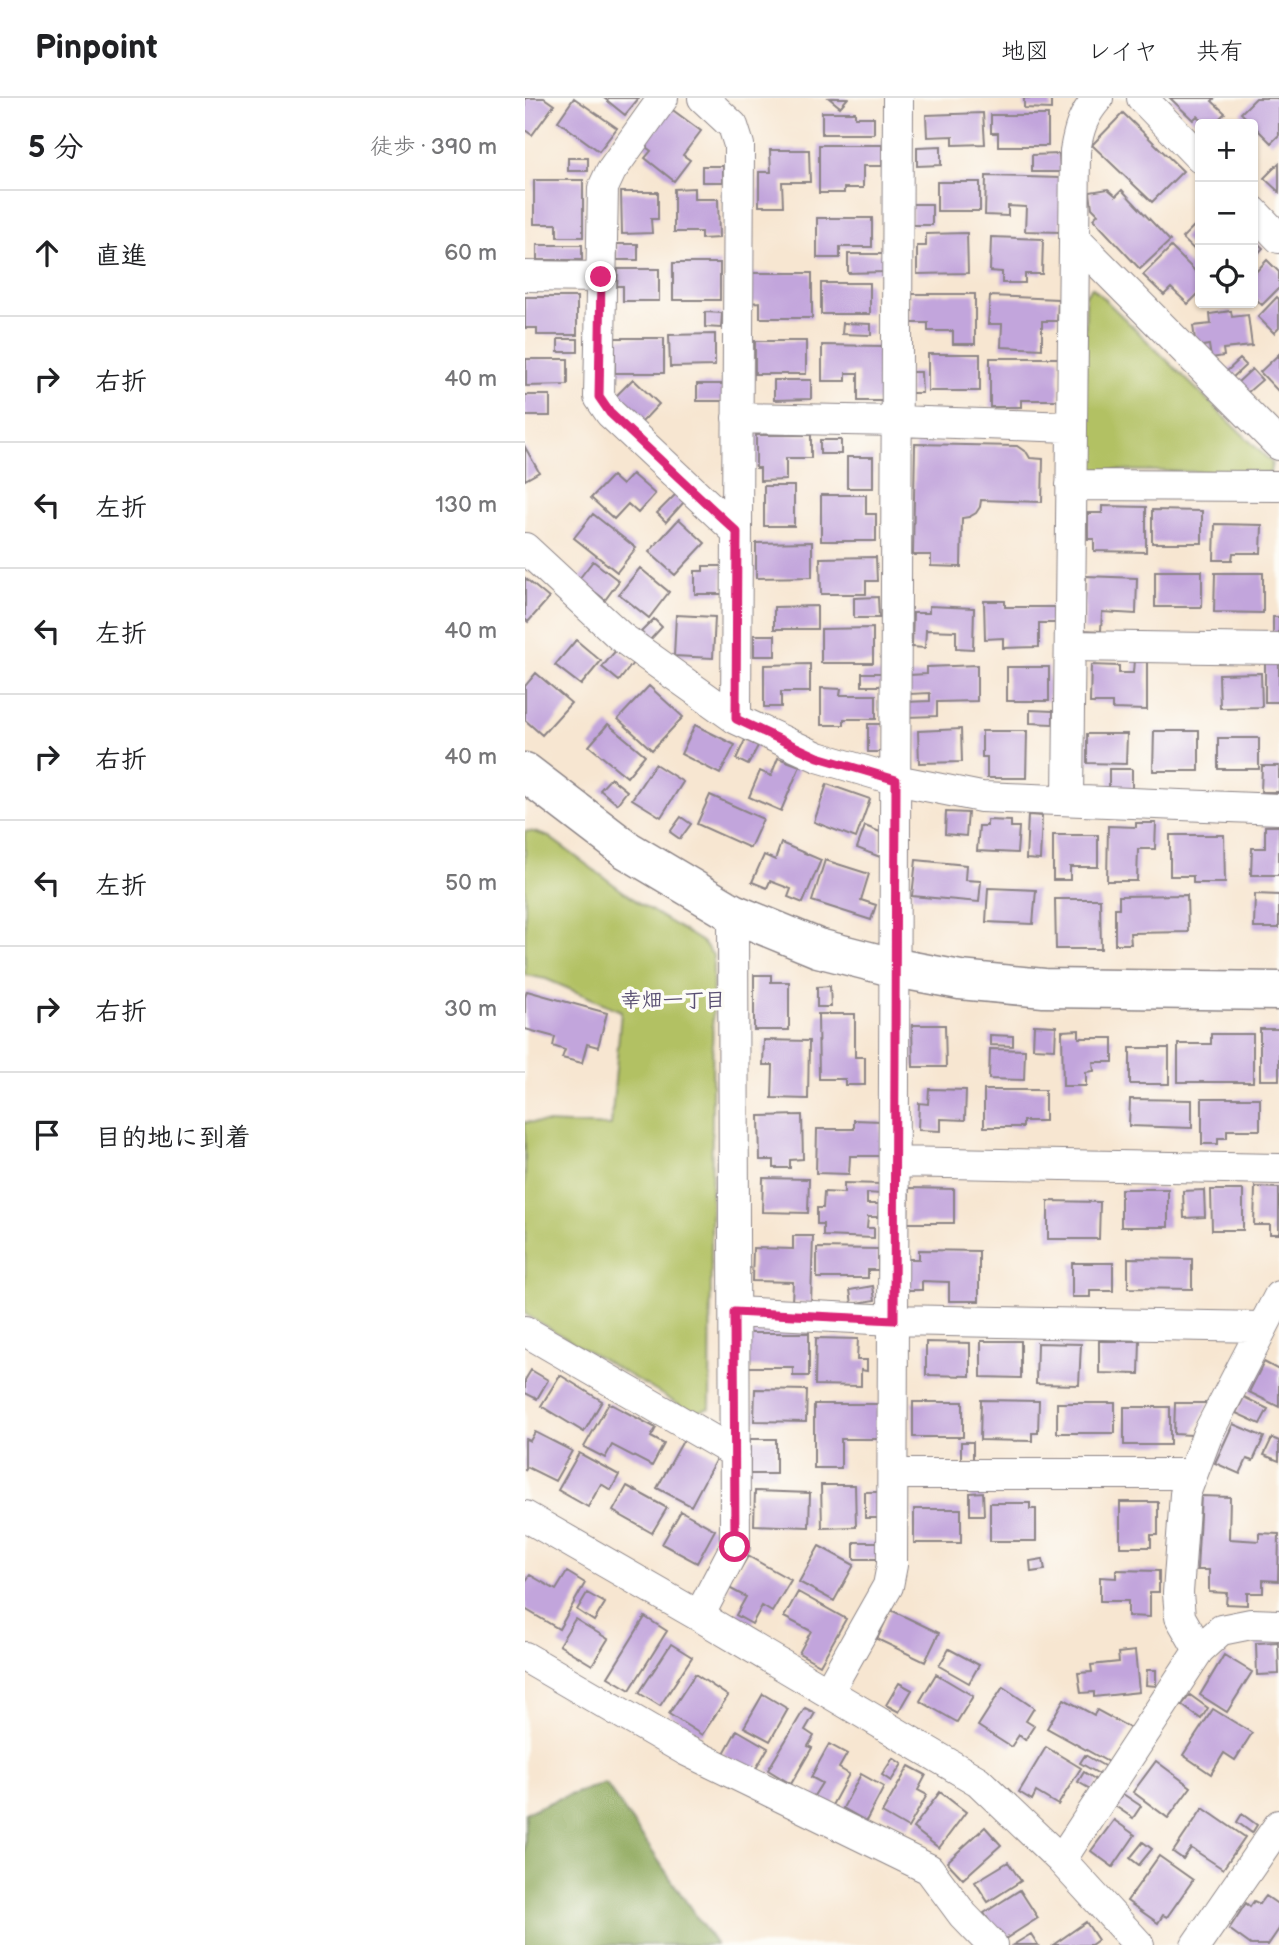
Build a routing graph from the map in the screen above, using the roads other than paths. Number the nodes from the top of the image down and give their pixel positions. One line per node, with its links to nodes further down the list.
1 (663, 98): 11 (street)
2 (703, 98): 12 (street)
3 (898, 98): 13 (street)
4 (1098, 98): 8 (street)
5 (1142, 98): 6 (street)
6 (1195, 153)
7 (1258, 216): 9 (street)
8 (1074, 238): 14 (street); 15 (street)
9 (1279, 238)
10 (525, 276): 11 (street)
11 (601, 277): 18 (street)
12 (737, 418): 13 (street); 18 (street)
13 (898, 421): 14 (street); 23 (street)
14 (1071, 427): 16 (street)
15 (1279, 445)
16 (1071, 485): 17 (street); 20 (street)
17 (1279, 486)
18 (737, 532): 22 (street)
19 (525, 548): 22 (street)
20 (1070, 646): 21 (street); 25 (street)
21 (1279, 649)
22 (736, 719): 23 (street)
23 (896, 780): 25 (street); 28 (street)
24 (529, 784): 27 (street)
25 (1068, 800): 26 (street)
26 (1279, 809)
27 (733, 913): 28 (street); 33 (street)
28 (896, 968): 29 (street); 30 (street)
29 (1279, 991)
30 (895, 1162): 31 (street); 34 (street)
31 (1279, 1169)
32 (1279, 1296): 35 (street)
33 (734, 1312): 34 (street); 37 (street)
34 (894, 1320): 35 (street); 38 (street)
35 (1263, 1327): 39 (street)
36 (525, 1331): 37 (street)
37 (735, 1454): 41 (street)
38 (893, 1474): 39 (street); 45 (street)
39 (1192, 1474): 43 (street)
40 (525, 1516): 41 (street)
41 (699, 1616): 45 (street)
42 (1279, 1625): 43 (street)
43 (1199, 1650): 47 (street)
44 (525, 1657): 48 (street)
45 (828, 1692): 47 (street)
46 (1279, 1825): 50 (street)
47 (1061, 1860): 49 (street)
48 (992, 1945)
49 (1139, 1945)
50 (1196, 1945)

